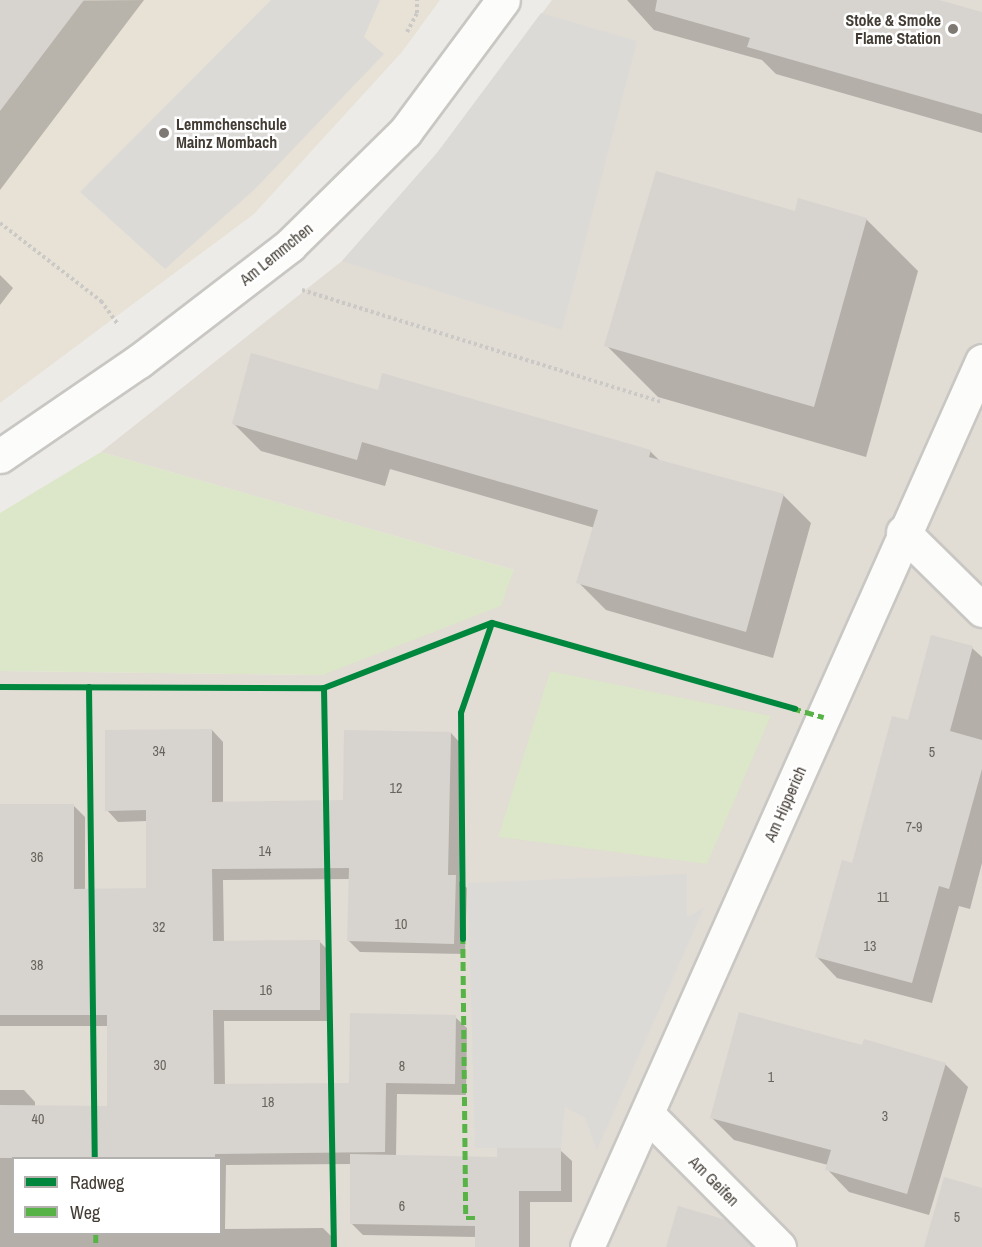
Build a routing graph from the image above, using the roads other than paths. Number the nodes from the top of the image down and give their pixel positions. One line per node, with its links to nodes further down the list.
1 (503, 0): 3 (street, Am Lemmchen)
2 (982, 361): 4 (street, Am Hipperich)
3 (0, 456)
4 (903, 531): 5 (street); 6 (street, Am Hipperich)
5 (982, 610)
6 (648, 1115): 7 (street, Am Hipperich); 8 (street, Am Geifen)
7 (586, 1247)
8 (779, 1247)

